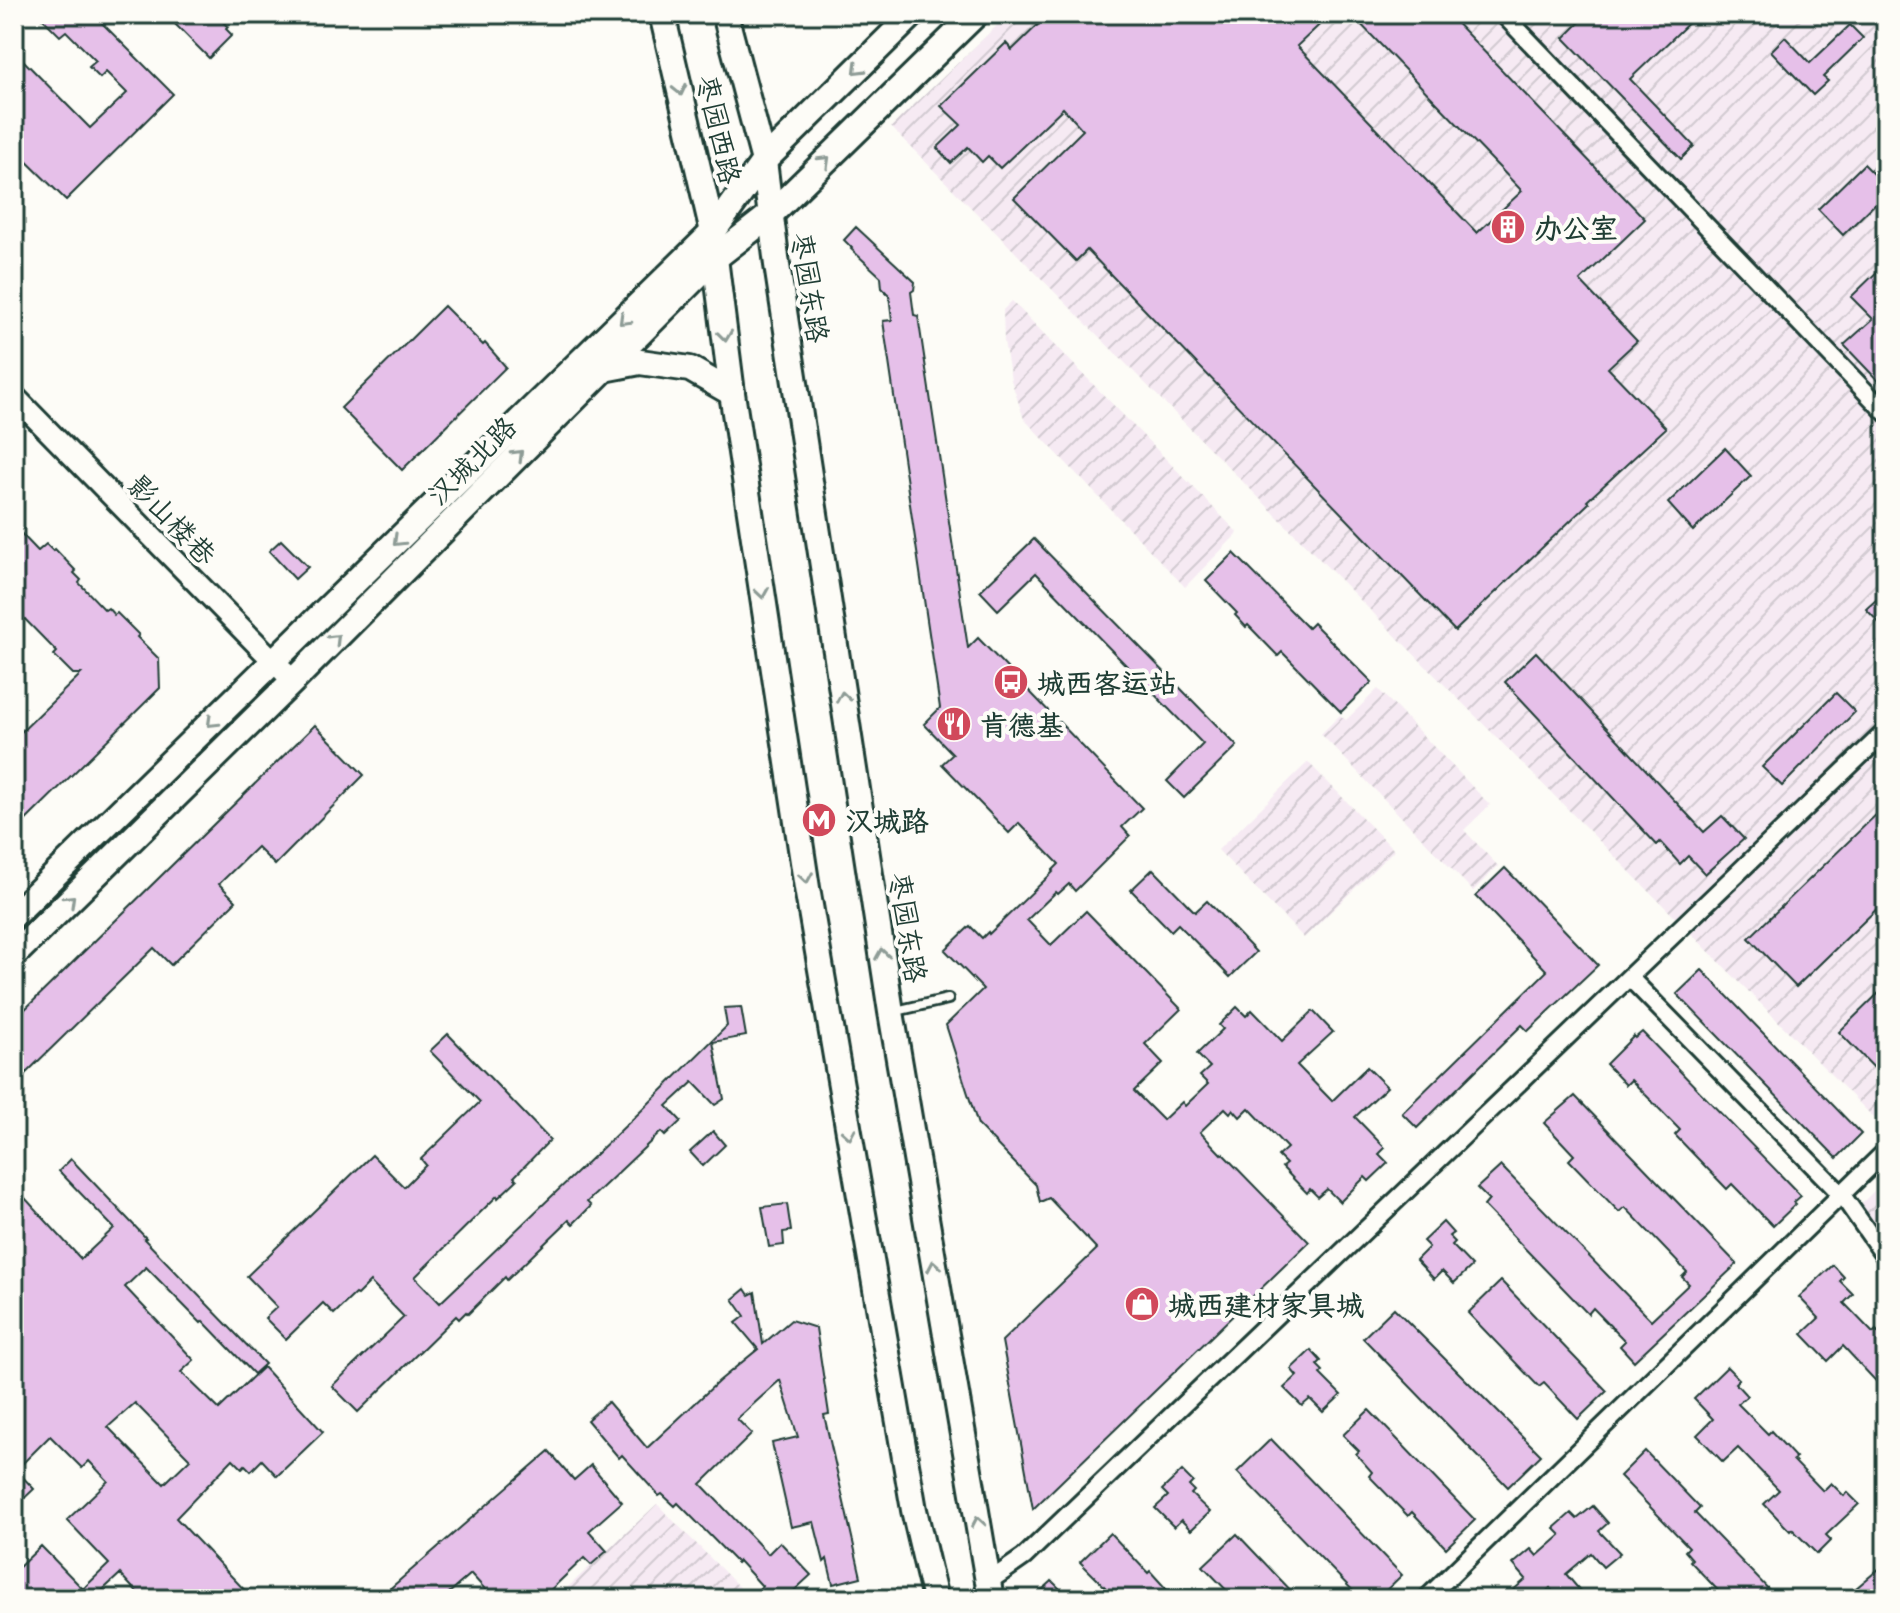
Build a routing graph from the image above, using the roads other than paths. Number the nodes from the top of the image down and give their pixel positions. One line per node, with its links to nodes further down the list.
1 (662, 14): 8 (main road, 枣园西路, one-way to 8)
2 (725, 14): 6 (main road, 枣园西路)
3 (913, 14): 6 (main road, 汉城北路, one-way to 6)
4 (976, 14): 7 (main road, 汉城北路, one-way to 4)
5 (1503, 14): 13 (street)
6 (764, 161): 7 (main road, 枣园西路); 8 (main road, 汉城北路)
7 (770, 215): 9 (main road, 汉城北路); 21 (main road, 枣园东路, one-way to 7)
8 (713, 232): 9 (main road, 枣园西路); 14 (main road, 汉城北路, one-way to 14)
9 (715, 258): 10 (main road, 汉城北路); 11 (main road, one-way to 11)
10 (604, 369): 11 (main road); 15 (main road, 汉城北路, one-way to 10)
11 (732, 393): 26 (main road, one-way to 26)
12 (14, 396): 14 (street, 影山楼巷)
13 (1886, 413)
14 (274, 662): 15 (street, 影山楼巷); 17 (main road, 汉城北路, one-way to 17)
15 (293, 681): 18 (main road, 汉城北路, one-way to 15)
16 (1886, 731): 19 (street)
17 (14, 915)
18 (14, 955)
19 (1630, 978): 23 (street); 25 (street)
20 (948, 999): 21 (lane)
21 (891, 1012): 25 (main road, 枣园东路, one-way to 21)
22 (1886, 1151): 23 (street)
23 (1842, 1195): 24 (street); 27 (street)
24 (1886, 1258)
25 (990, 1590)
26 (935, 1599)
27 (1426, 1599)

